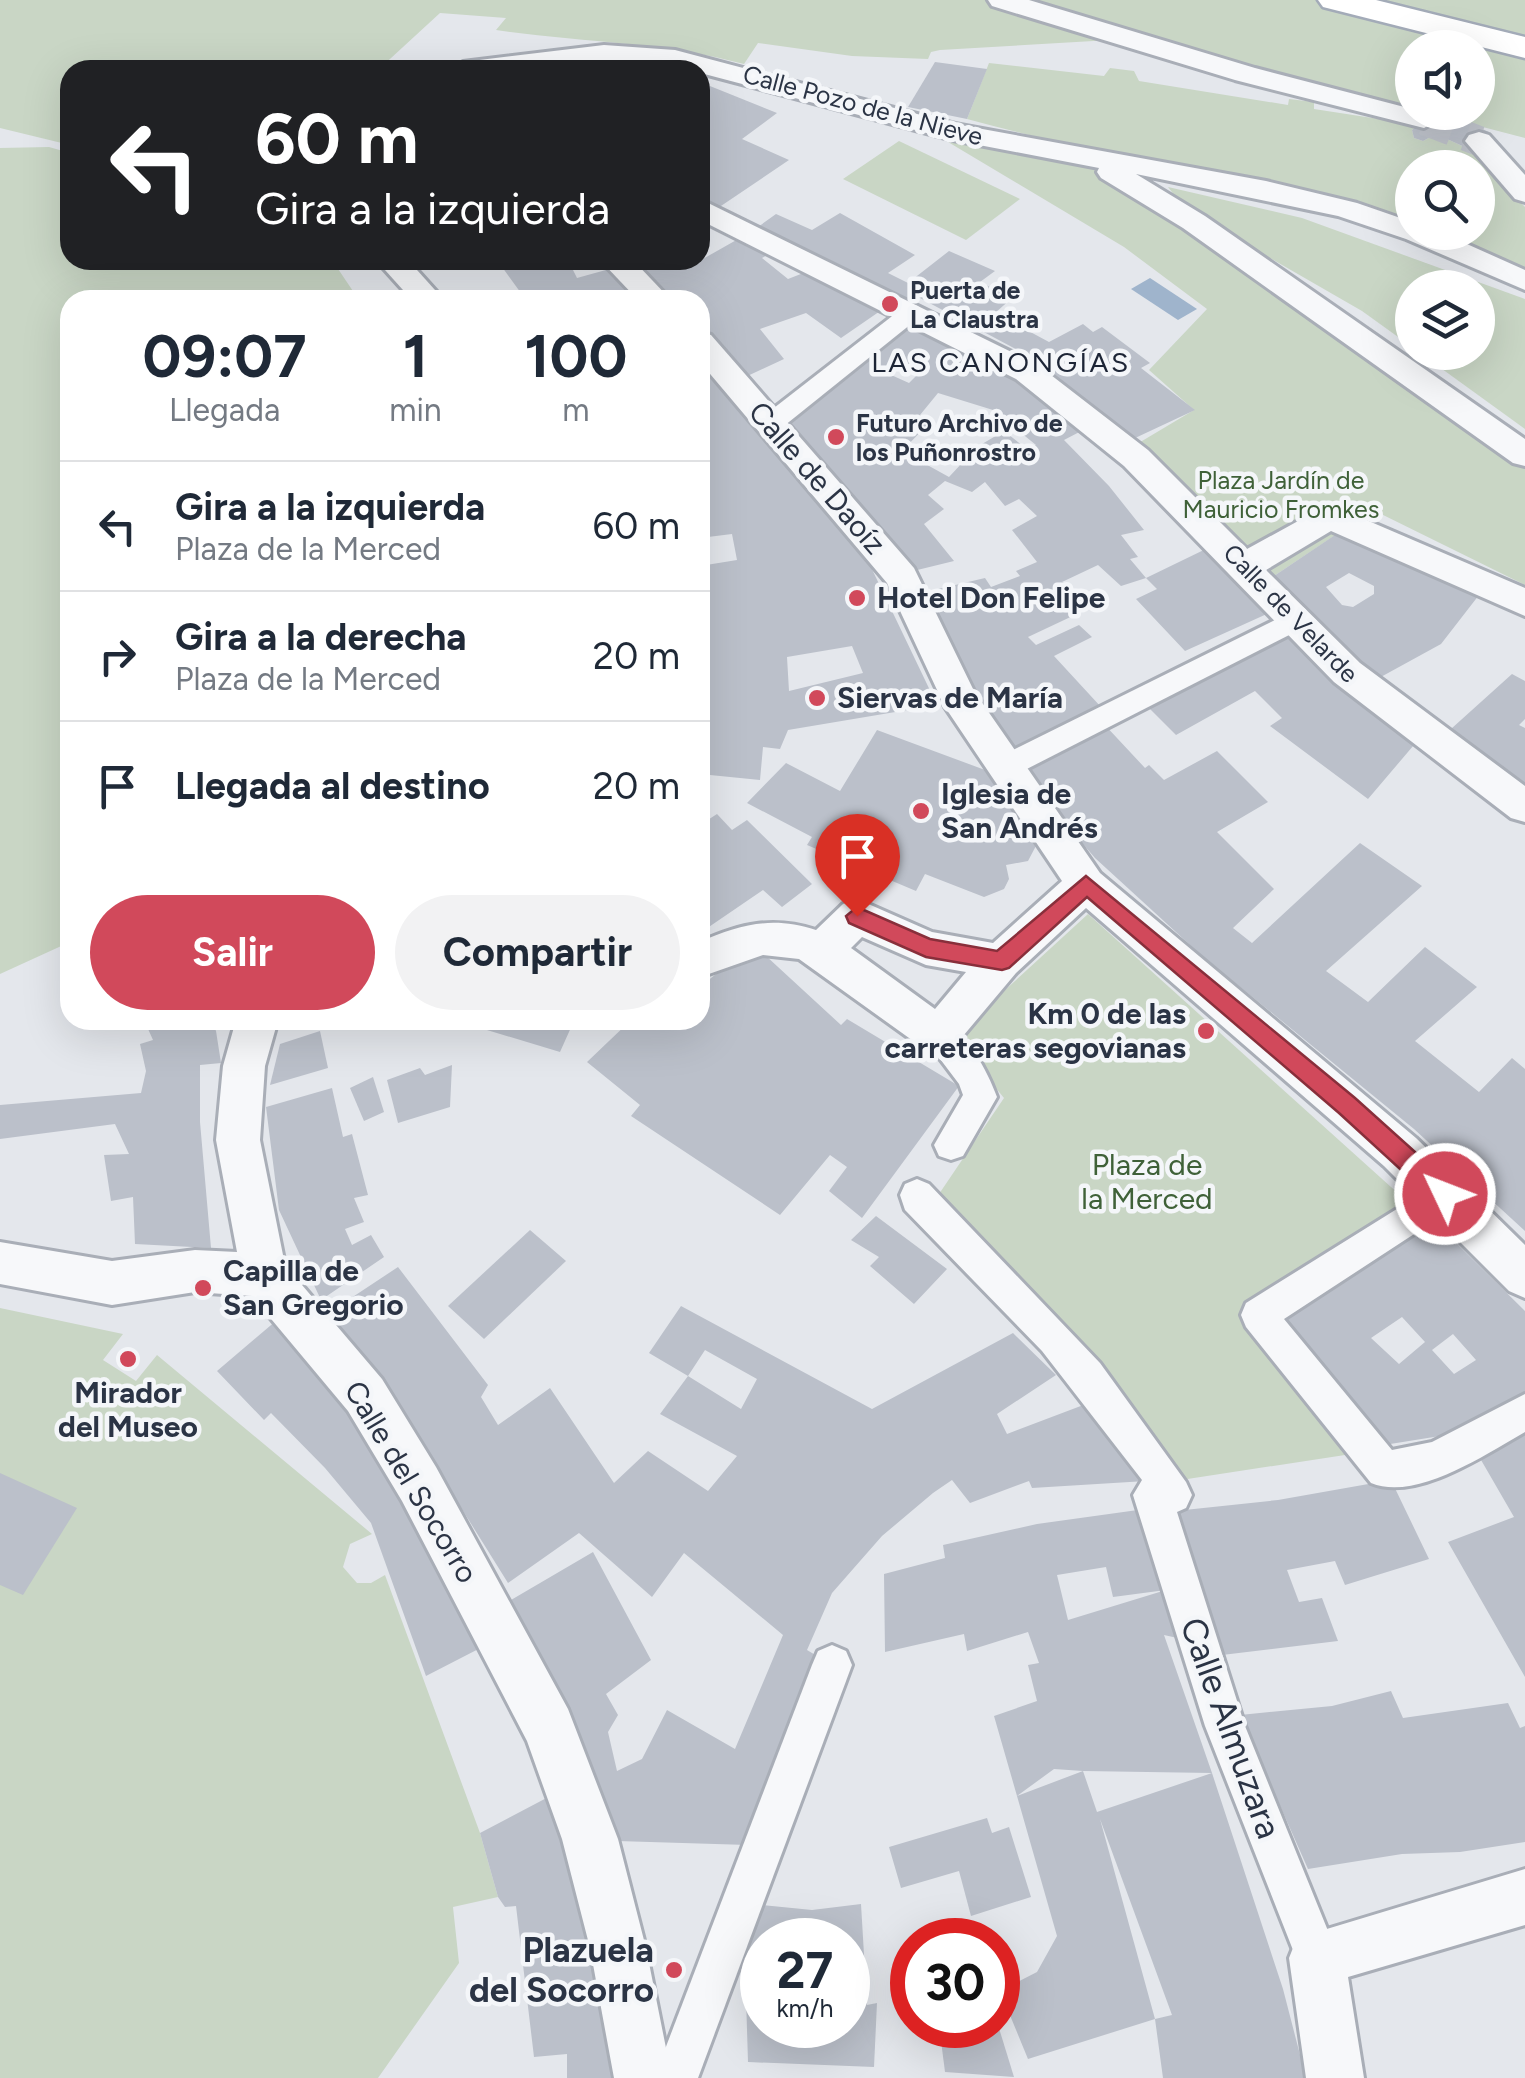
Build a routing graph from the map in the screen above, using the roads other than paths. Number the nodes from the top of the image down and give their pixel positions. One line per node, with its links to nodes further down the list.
1 (1000, 0): 7 (street)
2 (1334, 0): 3 (main road)
3 (1525, 48)
4 (546, 60): 5 (street, Calle Pozo de la Nieve)
5 (682, 60)
6 (710, 68): 9 (street, Calle Pozo de la Nieve)
7 (1395, 113)
8 (1479, 141): 10 (street)
9 (1084, 156): 12 (street, Calle Pozo de la Nieve); 22 (street)
10 (1525, 193)
11 (710, 213): 19 (street, Calle de Velarde)
12 (1395, 226)
13 (1453, 250): 16 (street, Calle Pozo de la Nieve)
14 (400, 270): 17 (street)
15 (626, 270): 18 (street)
16 (1525, 282)
17 (420, 290)
18 (646, 290)
19 (908, 315): 21 (street); 23 (street, Calle de Velarde)
20 (710, 354): 21 (street, Calle de Daoíz)
21 (770, 424): 26 (street, Calle de Daoíz)
22 (1525, 454)
23 (1246, 566): 24 (street); 25 (street, Calle de Velarde)
24 (1525, 603)
25 (1293, 621): 26 (street); 27 (street, Calle de Velarde)
26 (1008, 766): 28 (street, Calle de Daoíz)
27 (1525, 807)
28 (1086, 884): 31 (street); 36 (street, Calle de Daoíz)
29 (822, 950): 30 (street); 31 (street); 33 (street)
30 (710, 956)
31 (1002, 961): 33 (street)
32 (254, 1030): 38 (street)
33 (938, 1035): 34 (street)
34 (950, 1145)
35 (916, 1194): 43 (street, Calle Almuzara)
36 (1445, 1194): 39 (street, Calle de Daoíz); 40 (street)
37 (0, 1263): 38 (street)
38 (264, 1276): 44 (street, Calle del Socorro)
39 (1525, 1276)
40 (1525, 1412)
41 (832, 1665): 45 (street)
42 (1525, 1897): 43 (street)
43 (1317, 1958): 46 (street)
44 (644, 2078)
45 (676, 2078)
46 (1334, 2078)

